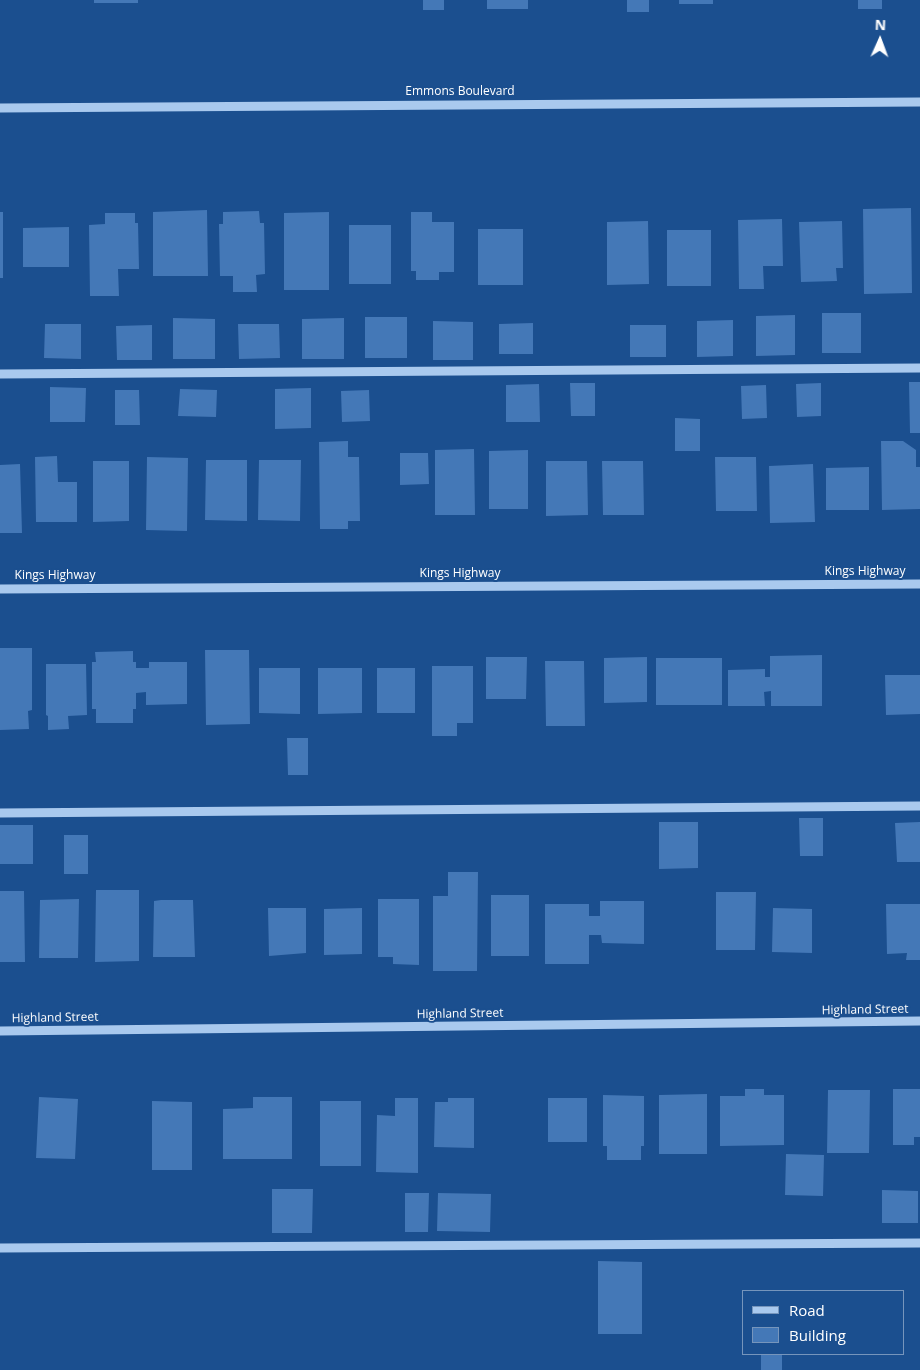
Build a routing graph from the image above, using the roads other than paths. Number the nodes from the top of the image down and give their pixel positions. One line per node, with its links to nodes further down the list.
1 (920, 102): 2 (street, Emmons Boulevard)
2 (0, 108)
3 (920, 368): 4 (street)
4 (0, 374)
5 (920, 584): 6 (street, Kings Highway)
6 (0, 589)
7 (920, 806): 8 (street)
8 (0, 813)
9 (920, 1021): 10 (street, Highland Street)
10 (0, 1031)
11 (920, 1243): 12 (street)
12 (0, 1248)

